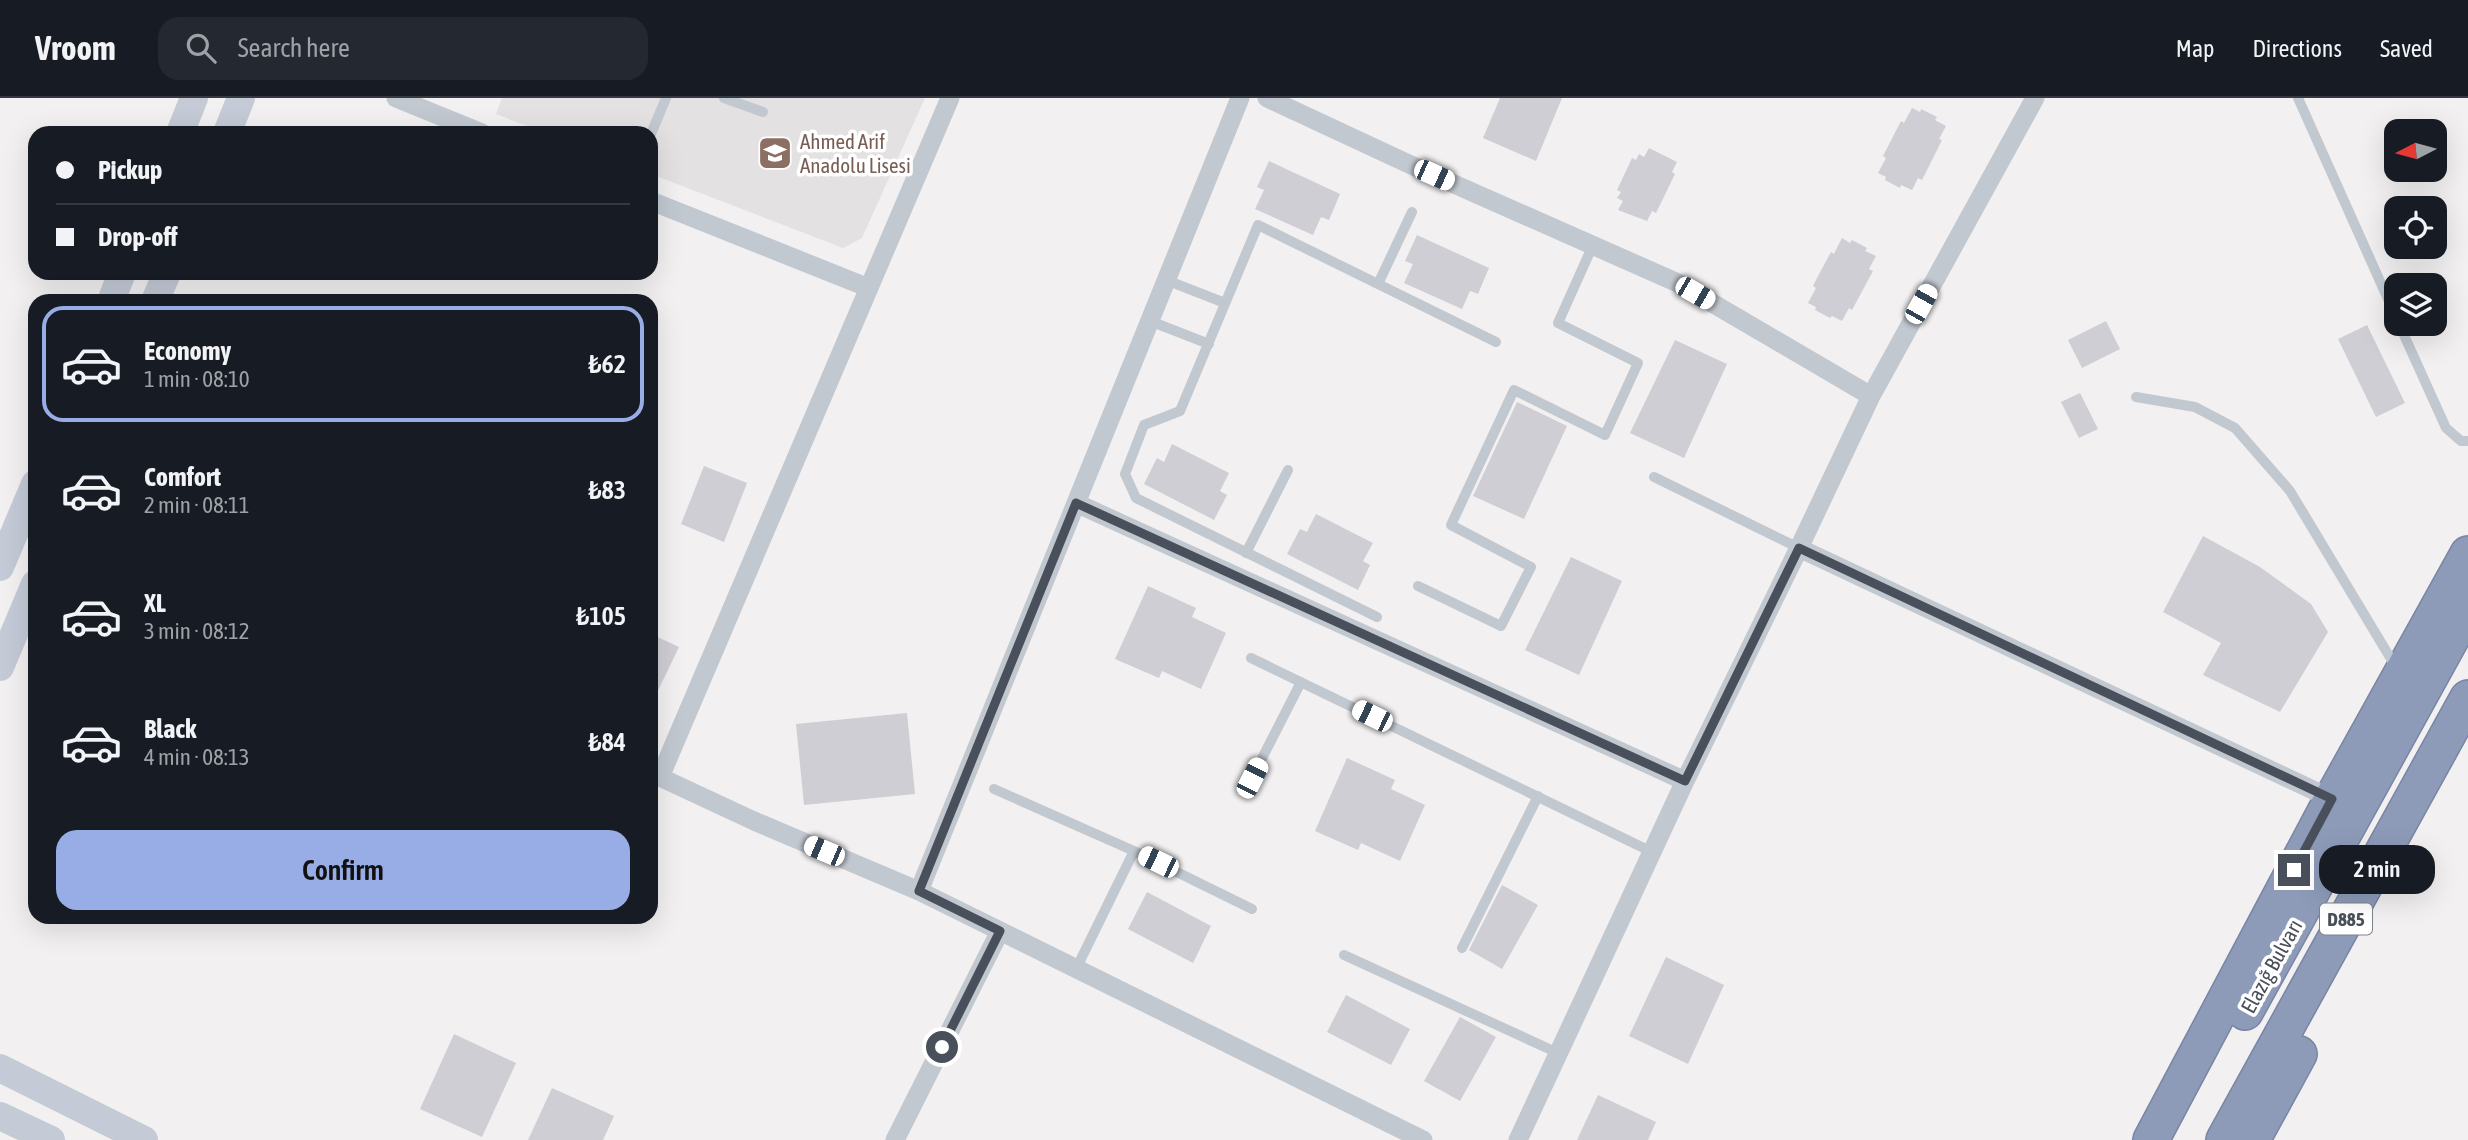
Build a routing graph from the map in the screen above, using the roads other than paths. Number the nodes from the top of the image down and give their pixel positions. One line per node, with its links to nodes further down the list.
1 (194, 98): 12 (main road)
2 (241, 98): 13 (main road)
3 (396, 98): 14 (street)
4 (666, 98): 15 (lane)
5 (724, 98): 11 (lane)
6 (950, 98): 21 (street)
7 (1240, 98): 19 (street)
8 (1268, 98): 18 (street)
9 (2035, 98): 28 (street)
10 (2298, 98): 22 (lane)
11 (763, 111)
12 (183, 126)
13 (230, 126)
14 (465, 126)
15 (654, 126)
16 (658, 204): 21 (street)
17 (1412, 212): 20 (lane)
18 (1594, 246): 28 (street); 39 (lane)
19 (1166, 280): 23 (lane); 24 (street)
20 (1378, 284): 23 (lane); 26 (lane)
21 (869, 288): 49 (street)
22 (2384, 290)
23 (1225, 303): 27 (lane)
24 (1150, 321): 27 (lane); 34 (street)
25 (2404, 336): 30 (lane)
26 (1496, 342)
27 (1209, 344): 36 (lane)
28 (1871, 396): 35 (street)
29 (2136, 397): 45 (lane)
30 (2468, 442)
31 (1287, 470): 36 (lane)
32 (1654, 477): 35 (lane)
33 (28, 501): 38 (main road)
34 (1076, 503): 52 (street); 58 (street)
35 (1799, 548): 52 (street); 55 (street)
36 (1247, 553): 42 (lane)
37 (2468, 554): 45 (highway)
38 (0, 567)
39 (1418, 586)
40 (28, 601): 44 (main road)
41 (2468, 608): 73 (highway, Elazığ Bulvarı / D885)
42 (1377, 617)
43 (1251, 658): 46 (lane)
44 (0, 667)
45 (2401, 675): 55 (highway)
46 (1301, 682): 51 (lane); 54 (lane)
47 (2468, 698): 74 (highway, Elazığ Bulvarı / D885)
48 (2468, 742): 75 (highway)
49 (658, 770)
50 (658, 776): 58 (street)
51 (1252, 778)
52 (1685, 781): 57 (street)
53 (994, 789): 56 (lane)
54 (1538, 796): 57 (lane); 61 (lane)
55 (2332, 799): 72 (highway)
56 (1134, 851): 59 (lane); 63 (lane)
57 (1652, 852): 64 (street)
58 (919, 891): 60 (street)
59 (1252, 909)
60 (1000, 931): 63 (street); 69 (street)
61 (1462, 948)
62 (1344, 955): 64 (lane)
63 (1076, 969): 70 (street)
64 (1558, 1053): 71 (street)
65 (0, 1068): 68 (main road)
66 (0, 1116): 67 (main road)
67 (51, 1140)
68 (144, 1140)
69 (895, 1140)
70 (1423, 1140)
71 (1518, 1140)
72 (2151, 1140)
73 (2175, 1140)
74 (2224, 1140)
75 (2252, 1140)

